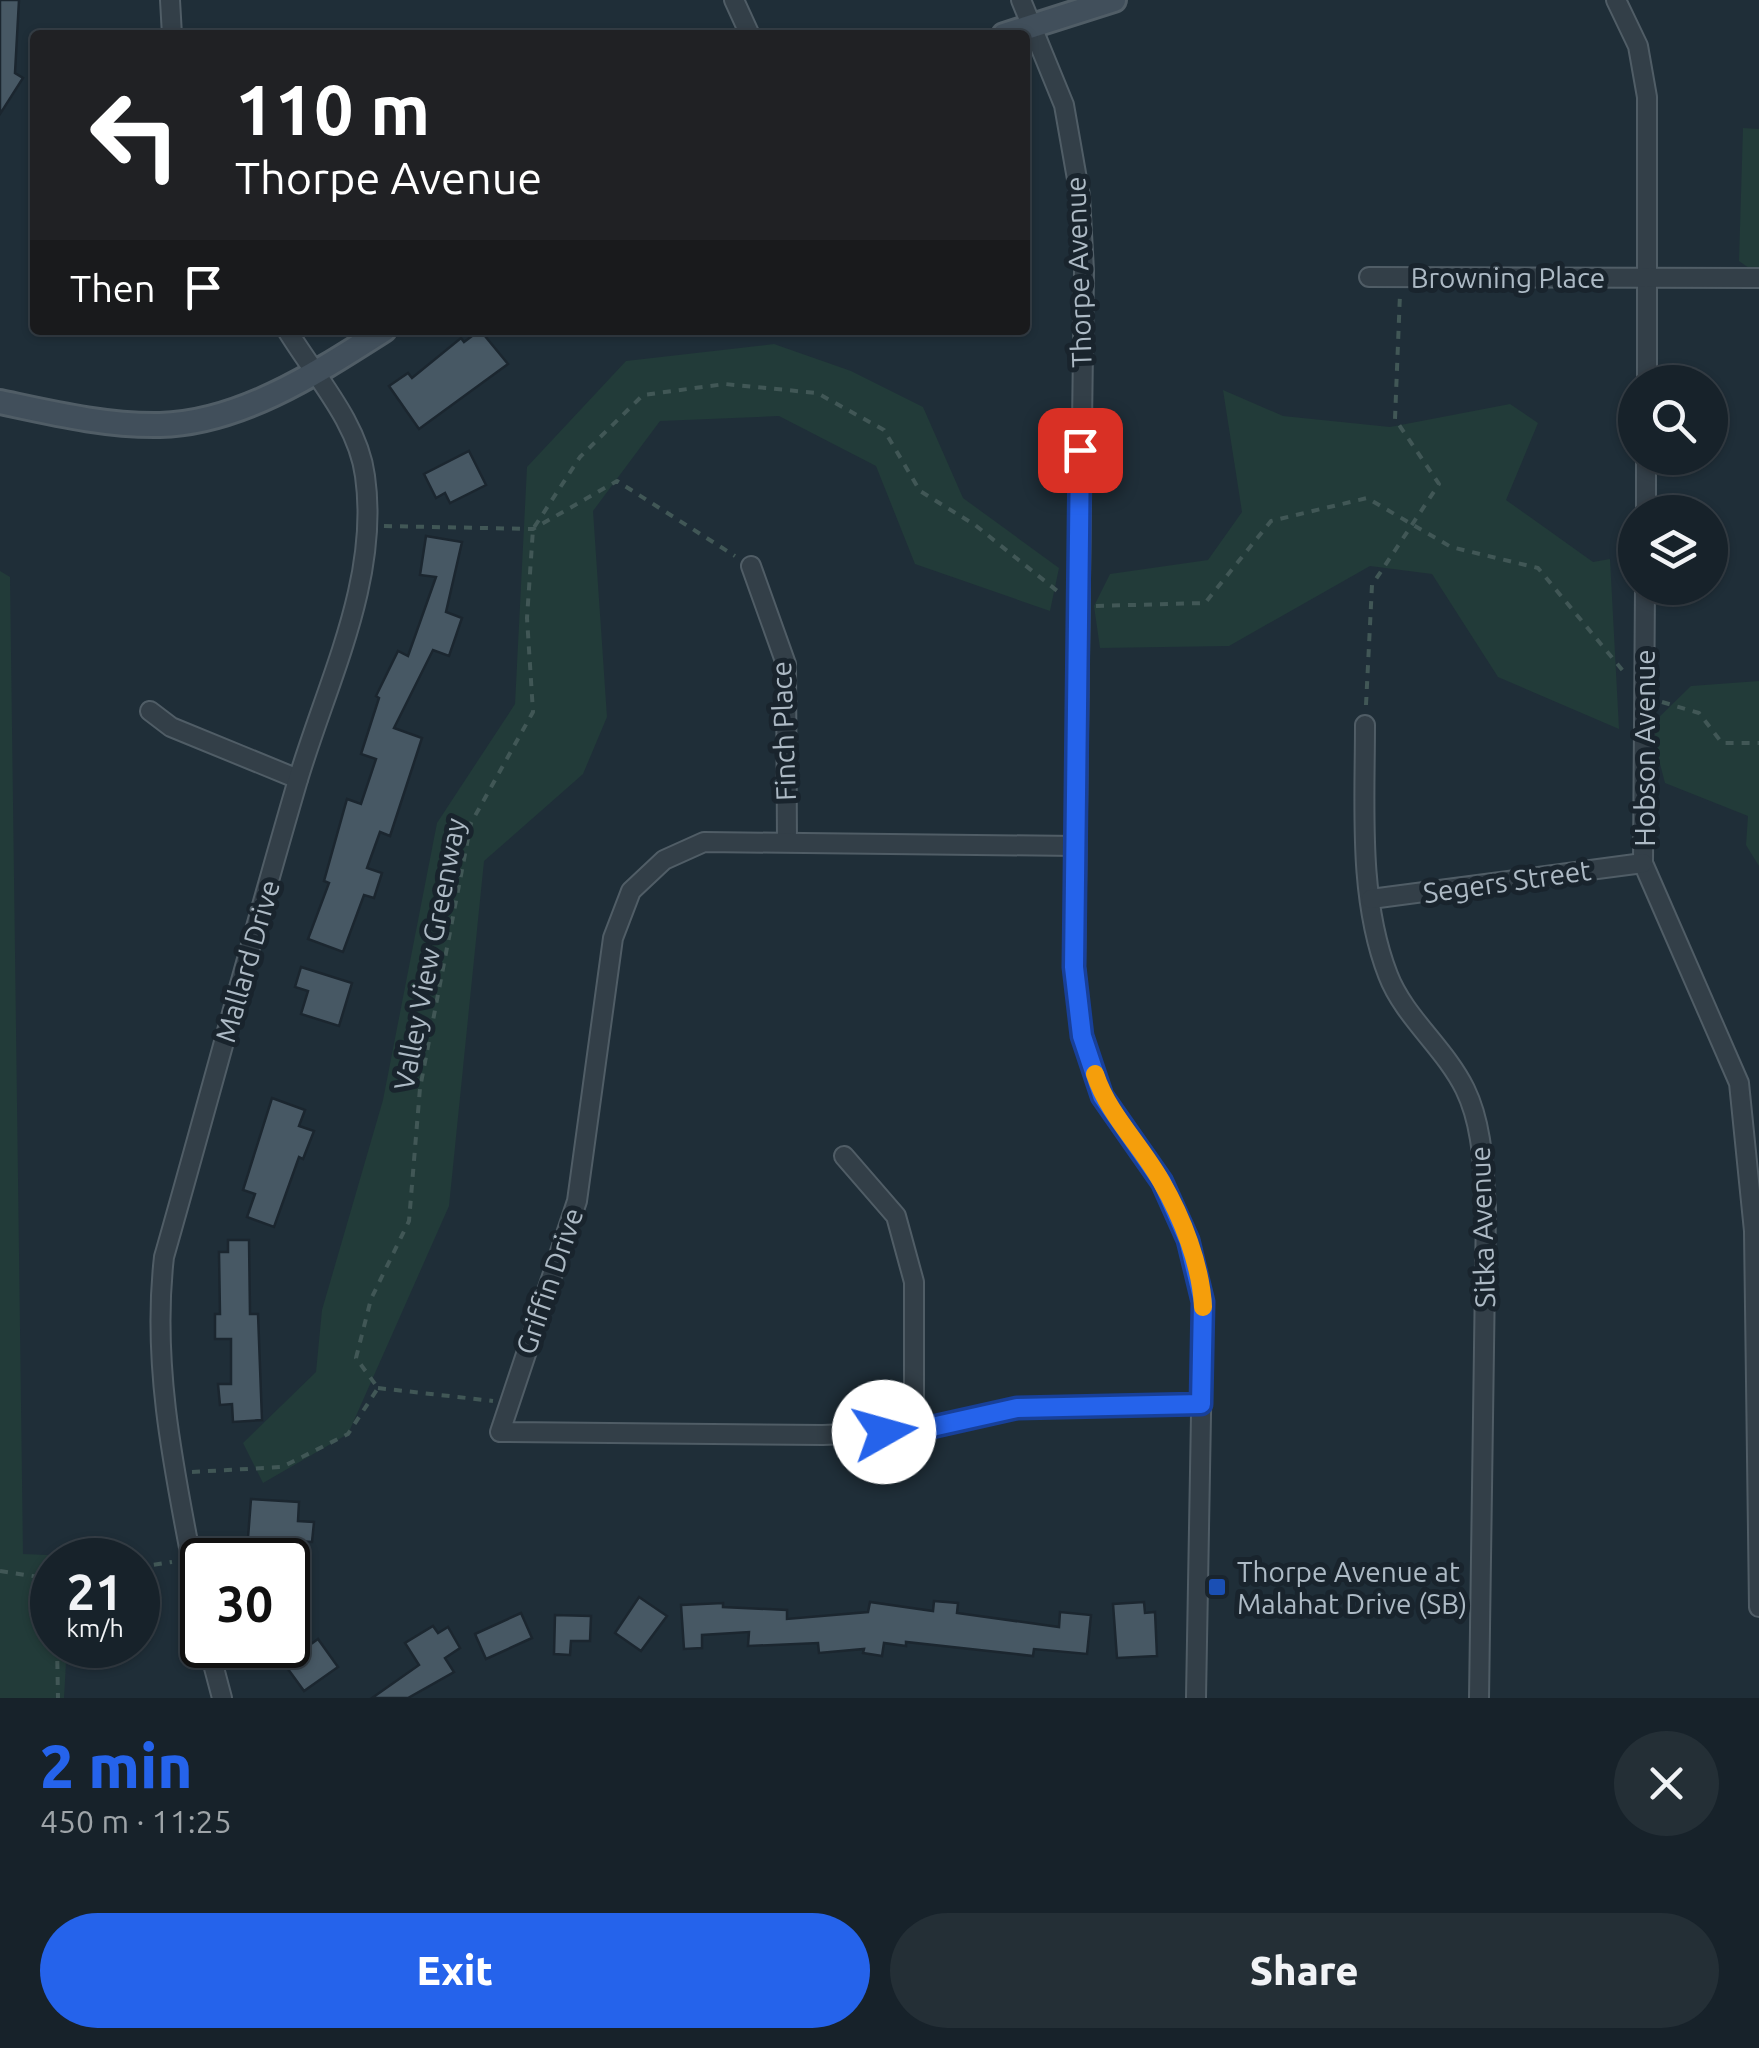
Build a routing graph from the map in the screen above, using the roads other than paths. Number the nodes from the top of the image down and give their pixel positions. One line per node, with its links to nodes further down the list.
1 (170, 0): 7 (street)
2 (734, 0): 8 (street)
3 (1021, 0): 6 (street)
4 (1114, 0): 6 (street)
5 (1616, 0): 11 (street)
6 (1030, 24): 9 (street); 24 (street, Thorpe Avenue)
7 (172, 30)
8 (748, 30)
9 (1016, 30)
10 (1370, 277): 11 (street, Browning Place)
11 (1647, 278): 12 (street, Browning Place); 15 (street)
12 (1759, 278)
13 (290, 335): 16 (street, Mallard Drive)
14 (376, 335): 16 (street)
15 (1646, 365)
16 (314, 374): 17 (street); 22 (street, Mallard Drive)
17 (0, 402)
18 (751, 566): 23 (street, Finch Place)
19 (1645, 605): 25 (street, Hobson Avenue)
20 (150, 711): 22 (street)
21 (1365, 725): 26 (street, Sitka Avenue)
22 (298, 779): 30 (street, Mallard Drive)
23 (787, 842): 24 (street, Griffin Drive); 29 (street, Griffin Drive)
24 (1076, 846): 28 (street, Thorpe Avenue)
25 (1644, 863): 26 (street, Segers Street); 31 (street, Hobson Avenue)
26 (1372, 899): 35 (street, Sitka Avenue)
27 (844, 1156): 29 (street)
28 (1201, 1404): 29 (street); 34 (street, Thorpe Avenue)
29 (914, 1431)
30 (188, 1538)
31 (1759, 1607)
32 (214, 1668): 33 (street)
33 (222, 1698)
34 (1196, 1698)
35 (1478, 1698)

